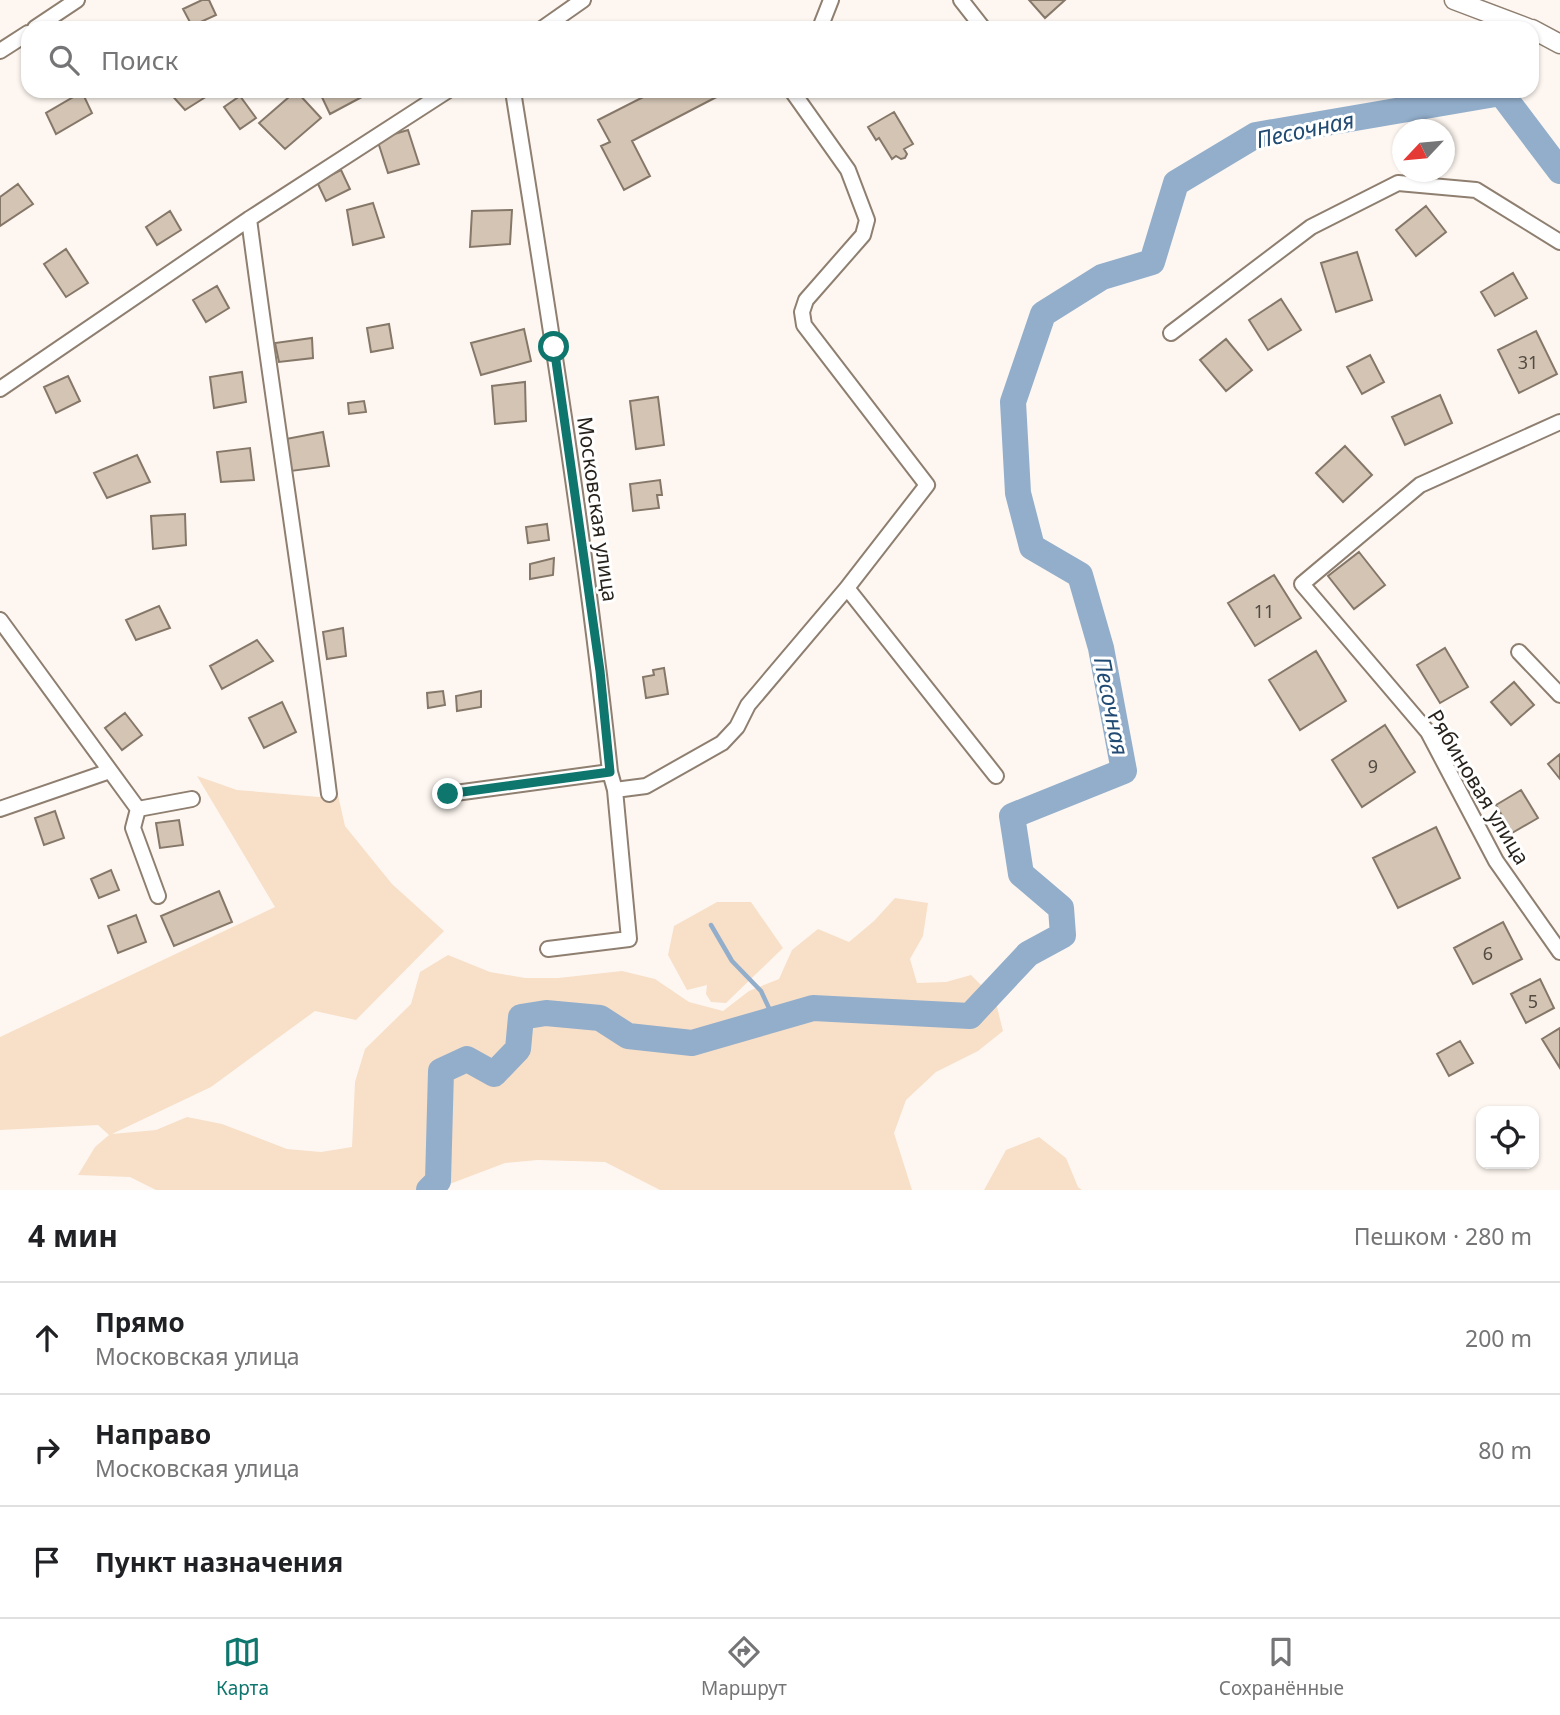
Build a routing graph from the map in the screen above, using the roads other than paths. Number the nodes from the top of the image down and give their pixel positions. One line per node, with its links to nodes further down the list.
1 (77, 0): 6 (street)
2 (583, 0): 7 (street)
3 (831, 0): 8 (street)
4 (961, 0): 9 (street)
5 (1454, 0): 10 (main road)
6 (46, 21)
7 (553, 21)
8 (823, 21)
9 (978, 21)
10 (1509, 21)
11 (1539, 34): 13 (main road)
12 (21, 38): 14 (street)
13 (1560, 44)
14 (0, 51)
15 (436, 98): 18 (street)
16 (514, 98): 28 (street, Московская улица)
17 (797, 98): 23 (street)
18 (248, 219): 21 (street); 31 (street)
19 (1560, 242): 20 (street)
20 (1171, 333)
21 (0, 389)
22 (1560, 422): 38 (street, Рябиновая улица)
23 (847, 588): 29 (street); 30 (street)
24 (0, 620): 27 (street)
25 (1519, 652): 26 (street)
26 (1560, 695)
27 (110, 771): 34 (street); 35 (street)
28 (610, 772): 30 (street, Московская улица); 32 (street)
29 (996, 776)
30 (615, 790): 37 (street, Московская улица)
31 (329, 794)
32 (448, 794)
33 (192, 799): 35 (street)
34 (0, 809)
35 (138, 809): 36 (street)
36 (158, 896)
37 (548, 949)
38 (1560, 952)

